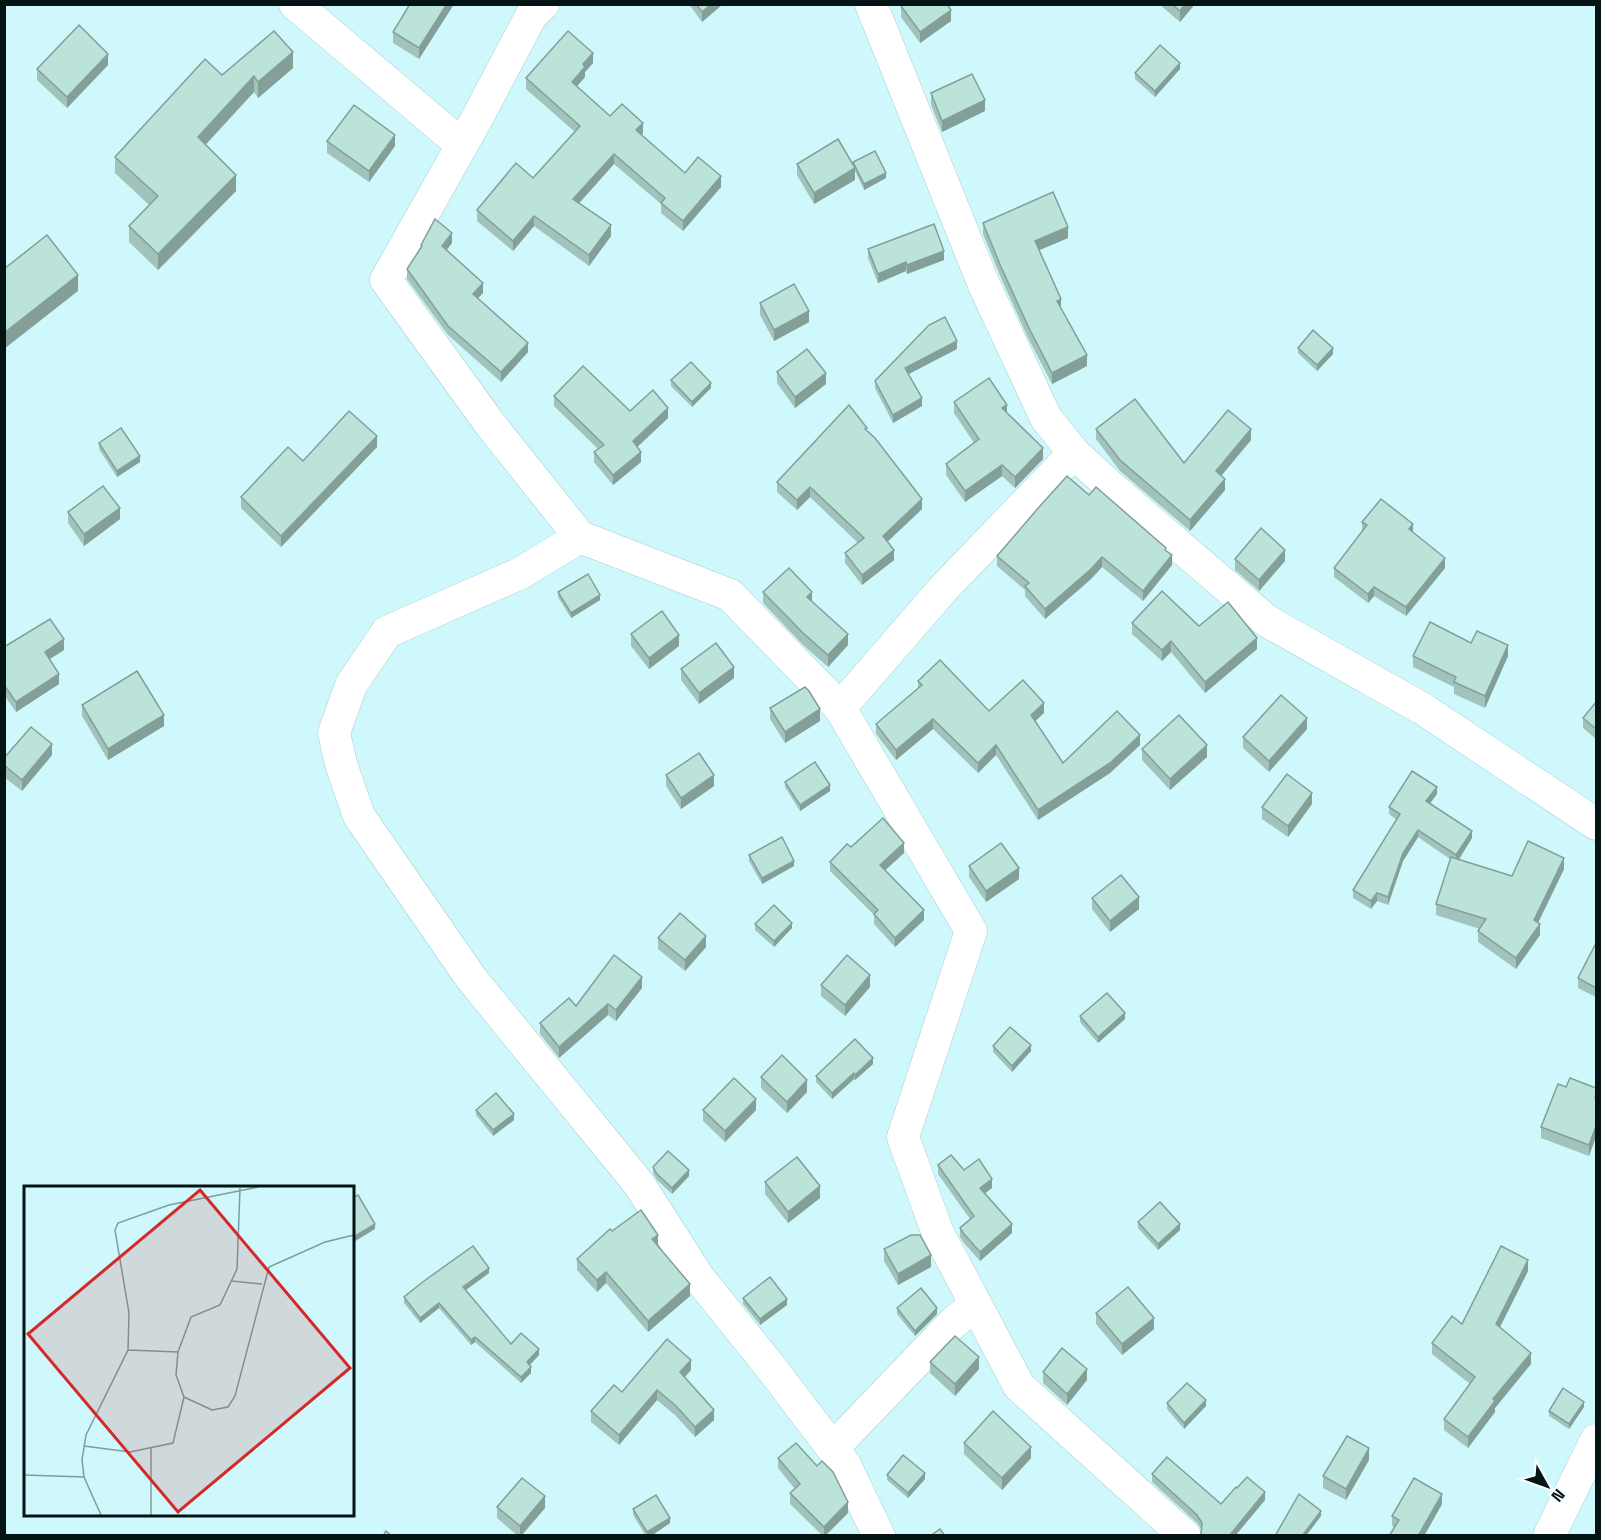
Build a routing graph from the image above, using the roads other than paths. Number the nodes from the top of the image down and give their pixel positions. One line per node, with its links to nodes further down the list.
1 (295, 4): 4 (street)
2 (543, 4): 4 (street)
3 (871, 4): 5 (street)
4 (462, 145): 6 (street)
5 (1074, 453): 7 (street); 8 (street)
6 (580, 537): 7 (street); 11 (street)
7 (840, 708): 9 (street)
8 (1596, 824)
9 (975, 1305): 11 (street); 13 (street)
10 (1596, 1440): 14 (street)
11 (832, 1448): 12 (street)
12 (879, 1536)
13 (1185, 1536)
14 (1549, 1536)

